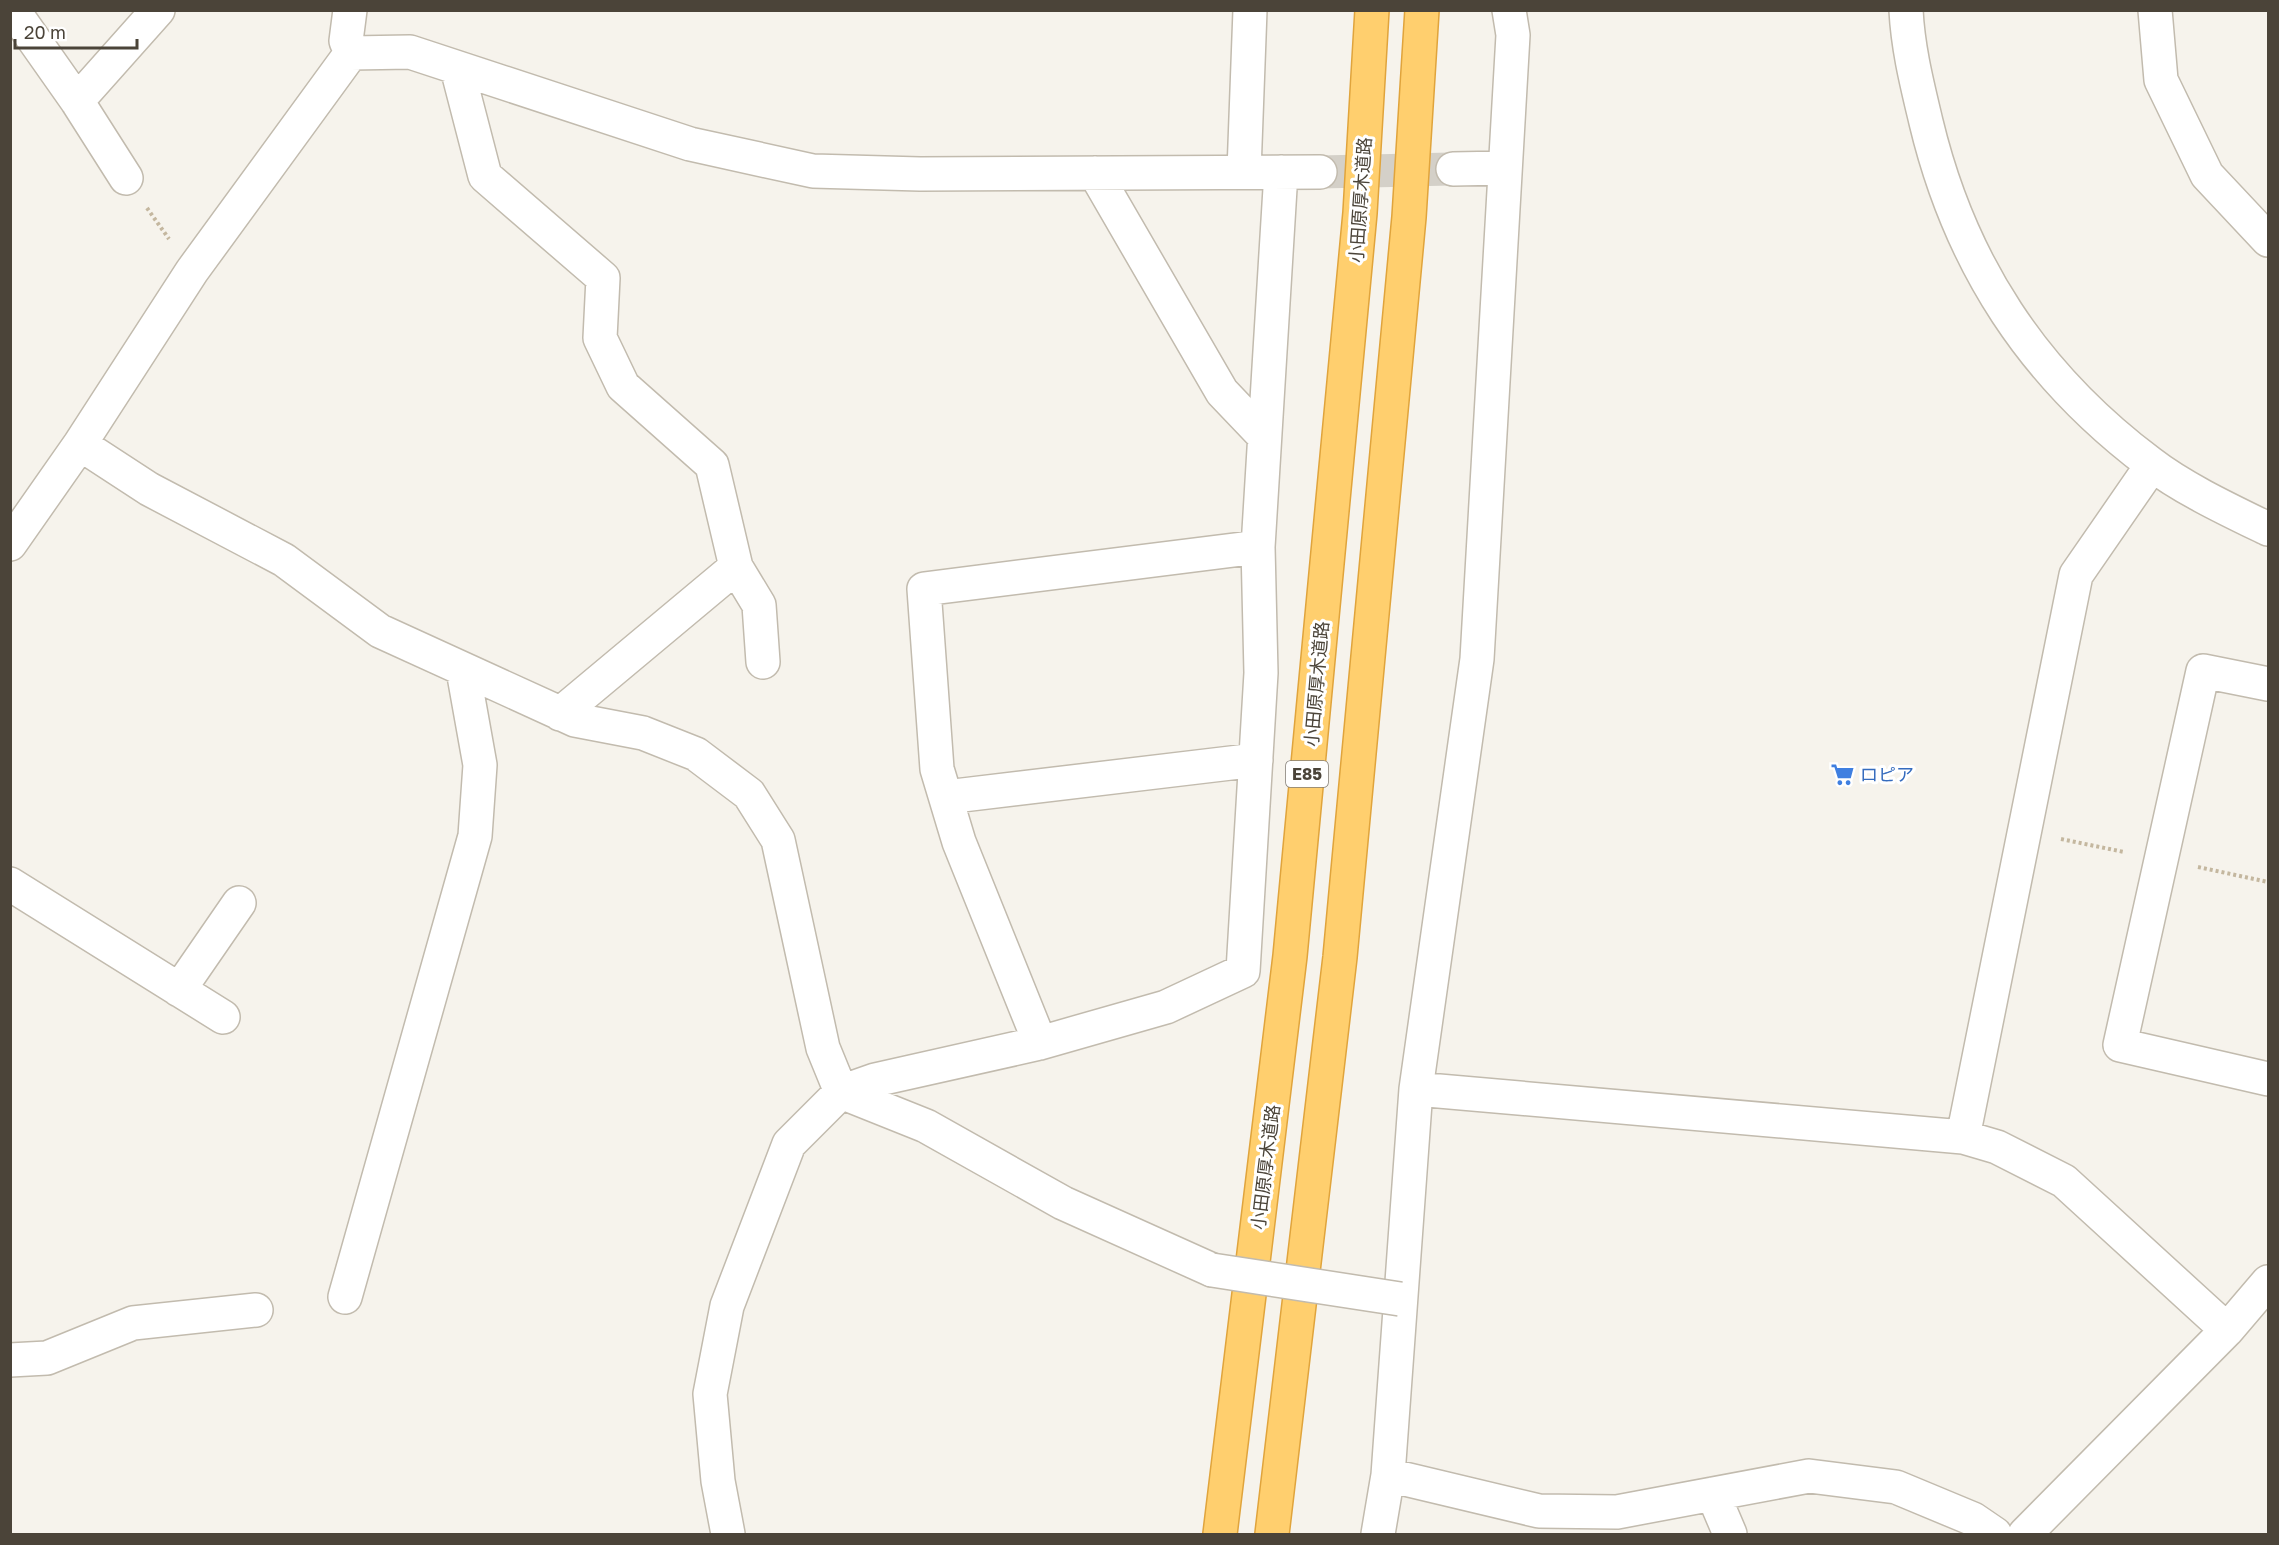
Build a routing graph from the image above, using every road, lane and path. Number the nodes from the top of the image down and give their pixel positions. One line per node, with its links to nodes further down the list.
1 (13, 10): 12 (street)
2 (159, 10): 12 (street)
3 (350, 10): 10 (street)
4 (1250, 10): 15 (street)
5 (1372, 10): 57 (highway, 小田原厚木道路 / E85)
6 (1422, 10): 58 (highway)
7 (1509, 10): 13 (street)
8 (1906, 10): 24 (street)
9 (2155, 10): 20 (street)
10 (351, 53): 11 (street); 21 (street)
11 (457, 68): 18 (street); 28 (street)
12 (77, 101): 19 (street)
13 (1504, 168): 14 (street); 45 (street)
14 (1453, 169)
15 (1244, 171): 16 (street); 18 (street)
16 (1281, 172): 17 (street); 22 (street)
17 (1320, 172)
18 (1095, 173): 22 (street)
19 (126, 178): 21 (path)
20 (2268, 240)
21 (192, 271): 23 (street)
22 (1264, 436): 27 (street)
23 (80, 444): 26 (street); 30 (street)
24 (2151, 465): 25 (street); 47 (street)
25 (2268, 529)
26 (10, 544)
27 (1258, 547): 33 (street); 34 (street)
28 (736, 567): 29 (street); 32 (street)
29 (763, 662)
30 (463, 670): 32 (street); 49 (street)
31 (2268, 684): 44 (street)
32 (560, 714): 46 (street)
33 (1256, 760): 34 (street); 43 (street)
34 (946, 798): 43 (street)
35 (2052, 836): 36 (path)
36 (2136, 854)
37 (2189, 865): 38 (path)
38 (2268, 882)
39 (10, 884): 41 (street)
40 (239, 903): 41 (street)
41 (179, 990): 42 (street)
42 (223, 1017)
43 (1040, 1043): 46 (street)
44 (2268, 1079)
45 (1416, 1089): 47 (street); 50 (street)
46 (841, 1092): 50 (street, bridge); 56 (street)
47 (1963, 1137): 52 (street)
48 (2268, 1282): 52 (street)
49 (345, 1297)
50 (1400, 1299): 54 (street)
51 (256, 1310): 53 (street)
52 (2227, 1330): 62 (street)
53 (10, 1360)
54 (1388, 1475): 55 (street); 59 (street)
55 (1713, 1494): 60 (street); 61 (street)
56 (728, 1534)
57 (1220, 1534)
58 (1272, 1534)
59 (1378, 1534)
60 (1730, 1534)
61 (1995, 1534)
62 (2025, 1534)

